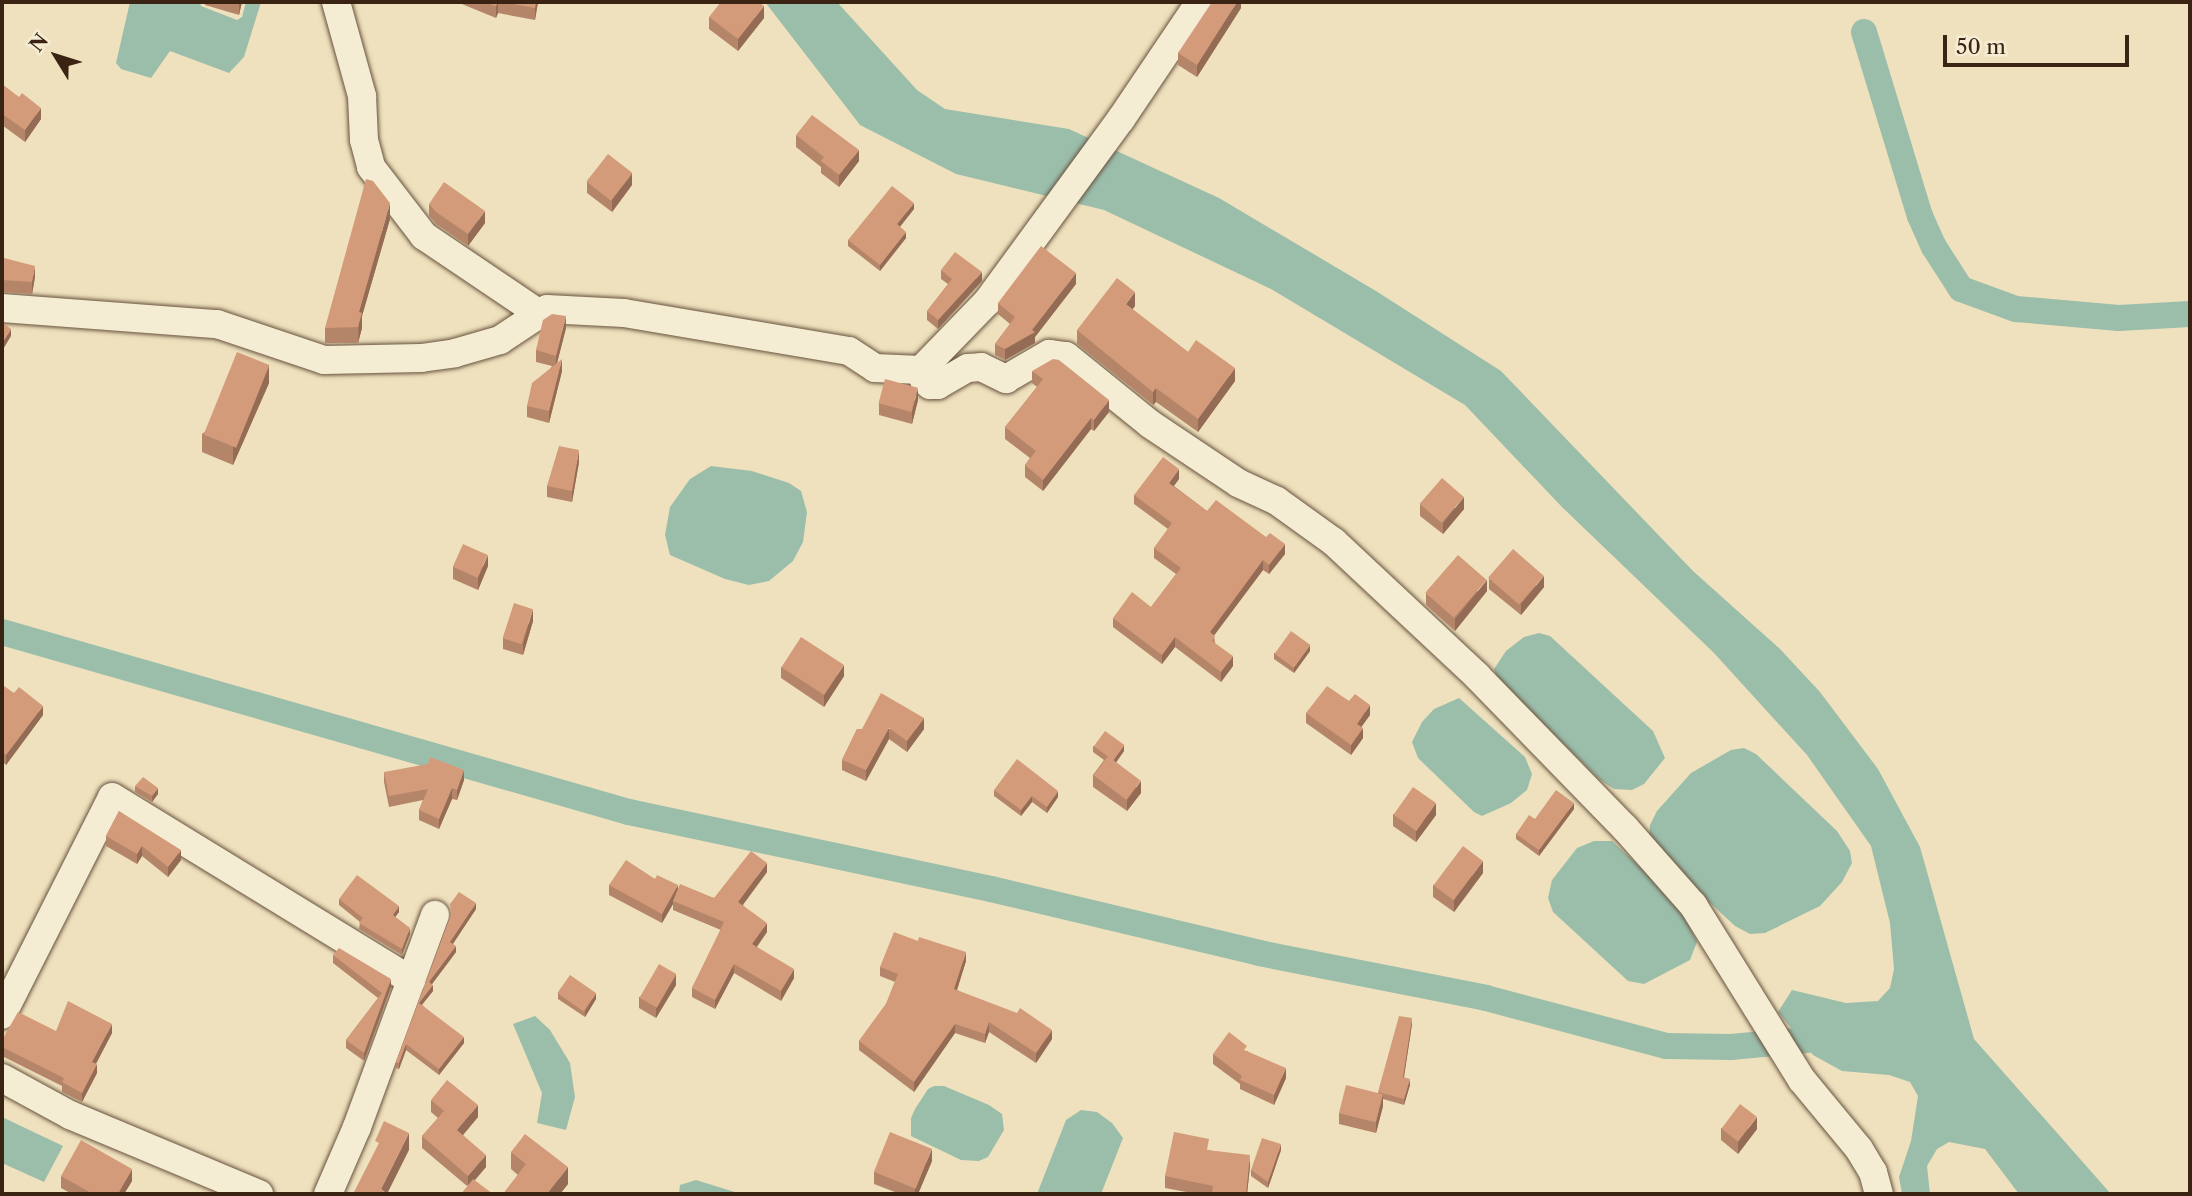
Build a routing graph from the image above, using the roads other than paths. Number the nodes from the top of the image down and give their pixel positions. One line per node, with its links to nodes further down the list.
1 (336, 2): 4 (street)
2 (1200, 2): 5 (street)
3 (2, 307): 4 (street)
4 (538, 313): 5 (street)
5 (921, 370): 12 (street)
6 (435, 915): 7 (street)
7 (411, 980): 8 (street); 11 (street)
8 (2, 1015)
9 (2, 1078): 10 (street)
10 (259, 1194)
11 (328, 1194)
12 (1880, 1194)

